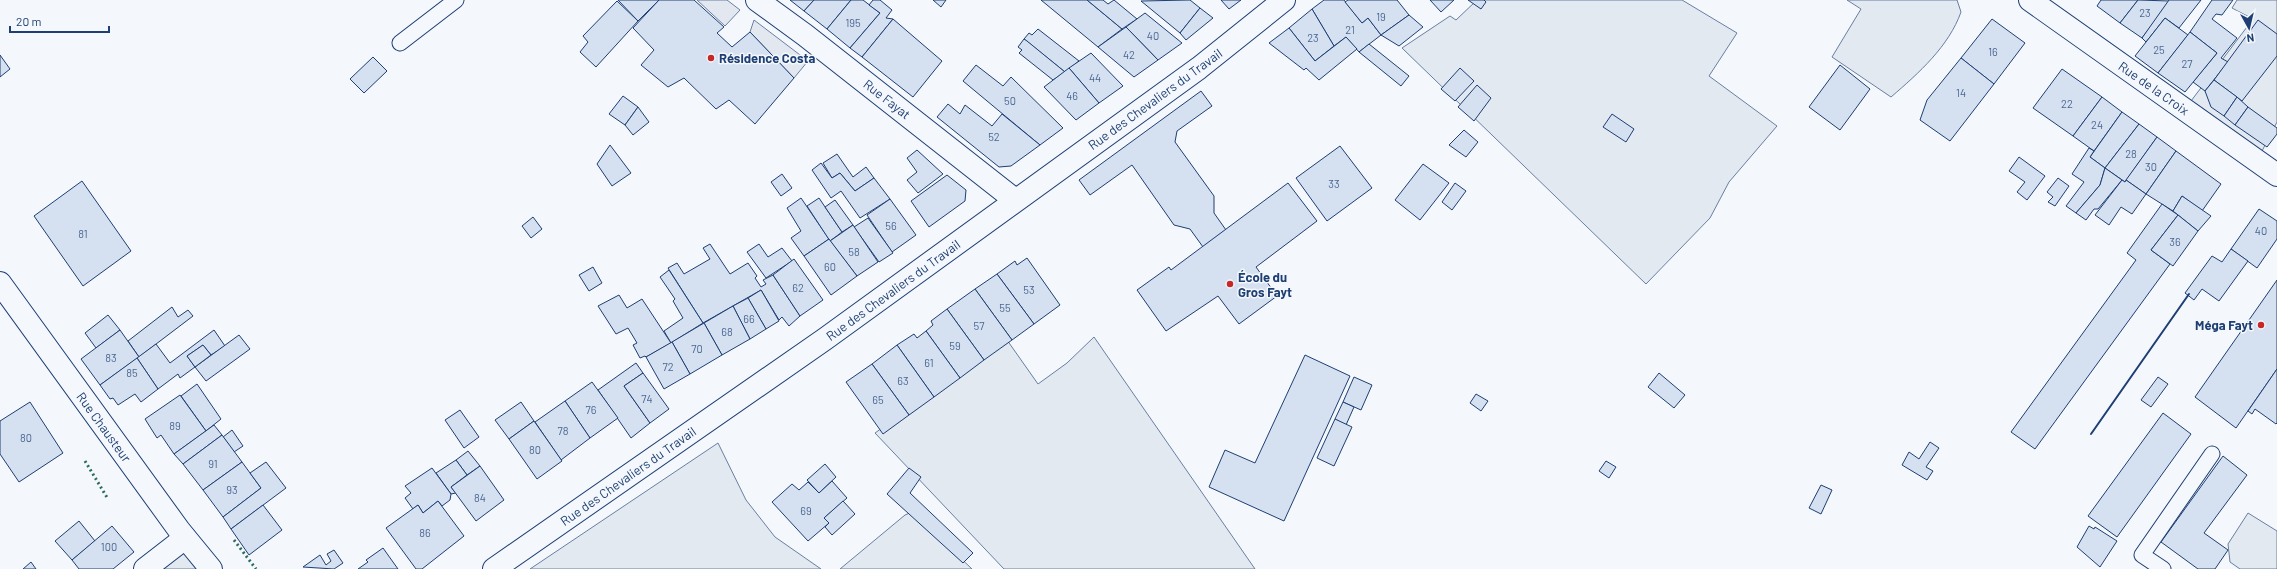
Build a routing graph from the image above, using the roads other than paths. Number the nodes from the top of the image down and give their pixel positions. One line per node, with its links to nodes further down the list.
1 (456, 0): 5 (lane)
2 (757, 0): 7 (street, Rue Fayat)
3 (1284, 0): 7 (street, Rue des Chevaliers du Travail)
4 (2030, 0): 6 (street, Rue de la Croix)
5 (400, 43)
6 (2277, 175)
7 (1015, 200): 13 (street, Rue des Chevaliers du Travail)
8 (0, 283): 10 (street, Rue Chausteur)
9 (2212, 454): 14 (lane)
10 (185, 538): 11 (street); 12 (street, Rue Chausteur)
11 (146, 569)
12 (211, 569)
13 (494, 569)
14 (2163, 569)

